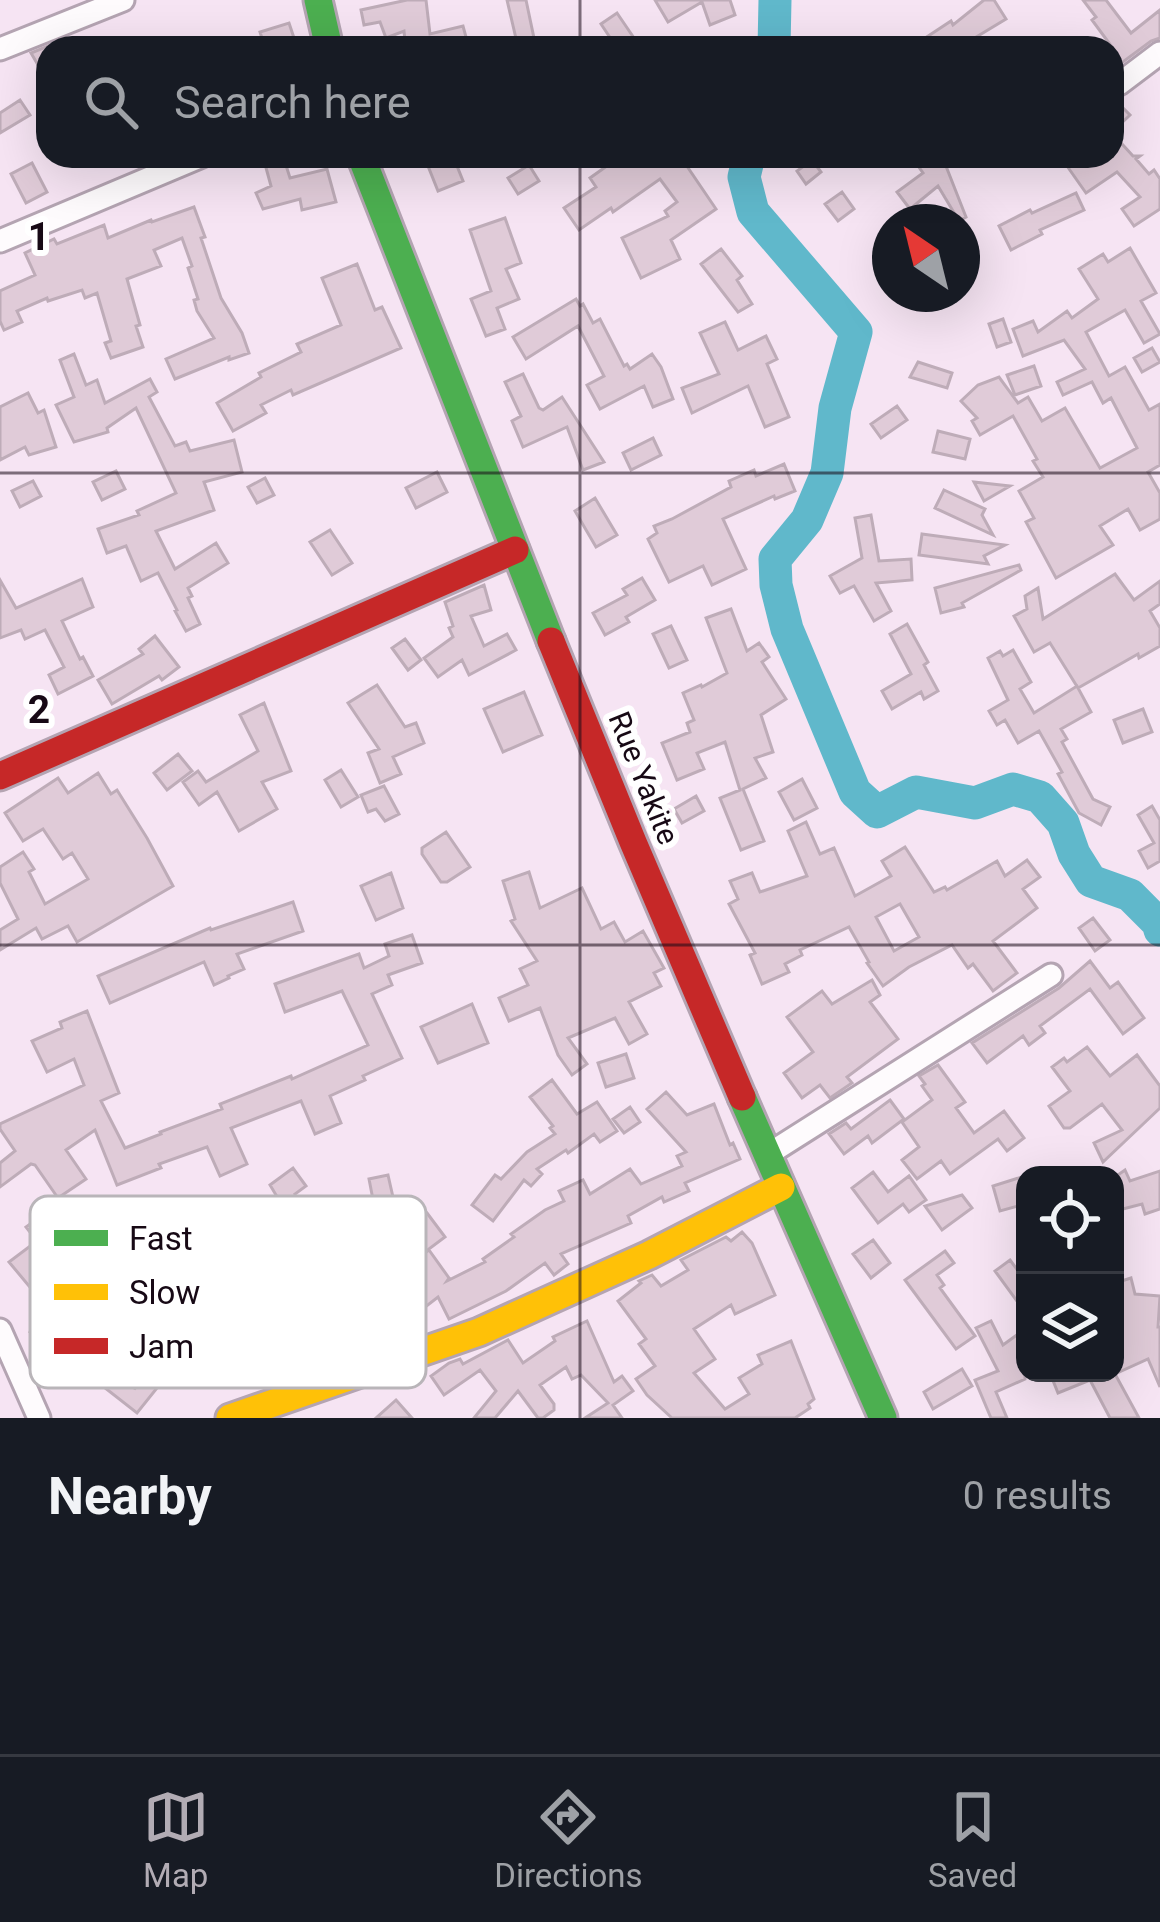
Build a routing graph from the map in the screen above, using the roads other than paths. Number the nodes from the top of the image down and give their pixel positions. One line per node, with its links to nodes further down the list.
1 (123, 0): 4 (street)
2 (318, 0): 3 (main road)
3 (326, 36)
4 (0, 49)
5 (1160, 53): 6 (street)
6 (1124, 80)
7 (173, 168): 9 (street)
8 (367, 168): 10 (main road, Rue Yakite)
9 (0, 241)
10 (515, 550): 11 (main road); 13 (main road, Rue Yakite)
11 (0, 776)
12 (1051, 975): 13 (street)
13 (767, 1155): 14 (main road, Rue Yakite)
14 (781, 1187): 16 (main road); 20 (main road, Rue Yakite)
15 (0, 1330): 18 (street)
16 (426, 1350)
17 (317, 1388): 19 (main road)
18 (39, 1418)
19 (230, 1418)
20 (883, 1418)

